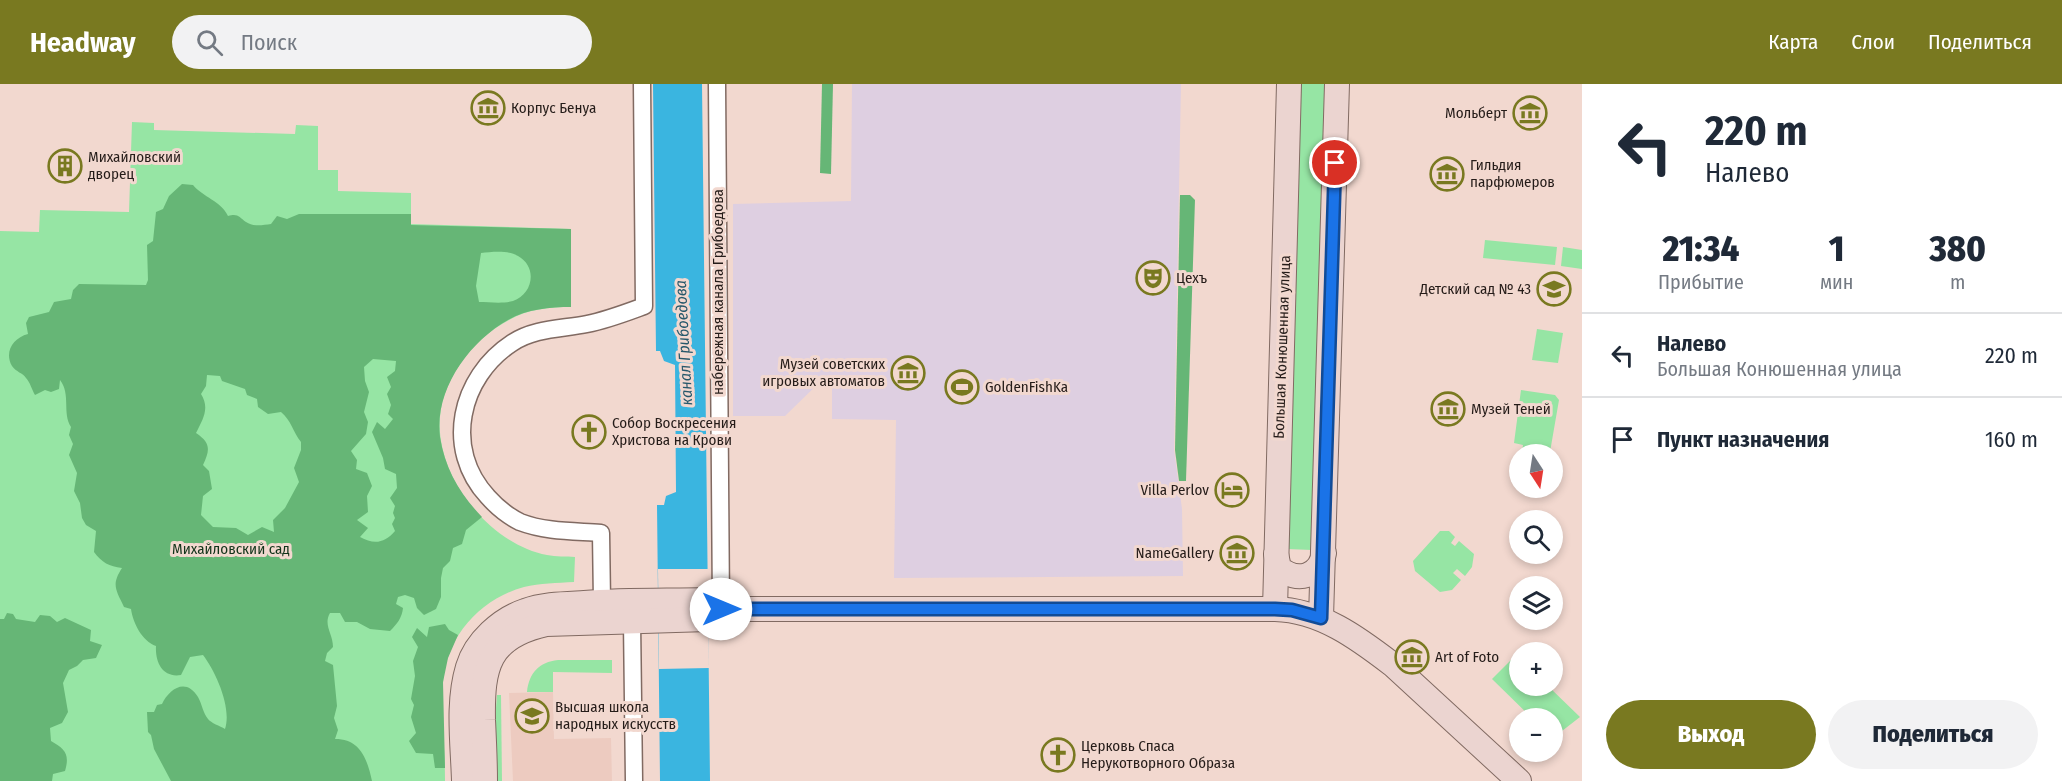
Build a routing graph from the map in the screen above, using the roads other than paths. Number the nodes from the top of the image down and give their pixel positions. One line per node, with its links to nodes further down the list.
1 (642, 84): 7 (street)
2 (717, 84): 8 (street, набережная канала Грибоедова)
3 (1289, 84): 5 (main road, Большая Конюшенная улица)
4 (1337, 84): 6 (main road)
5 (1276, 552): 6 (main road); 9 (main road, Большая Конюшенная улица)
6 (1324, 553): 11 (main road)
7 (602, 602): 10 (main road); 13 (main road)
8 (712, 609): 9 (main road); 10 (main road)
9 (1275, 609): 11 (main road)
10 (658, 610): 12 (main road)
11 (1321, 618): 16 (main road)
12 (632, 621): 14 (main road); 15 (street)
13 (464, 781)
14 (485, 781)
15 (634, 781)
16 (1519, 781)

